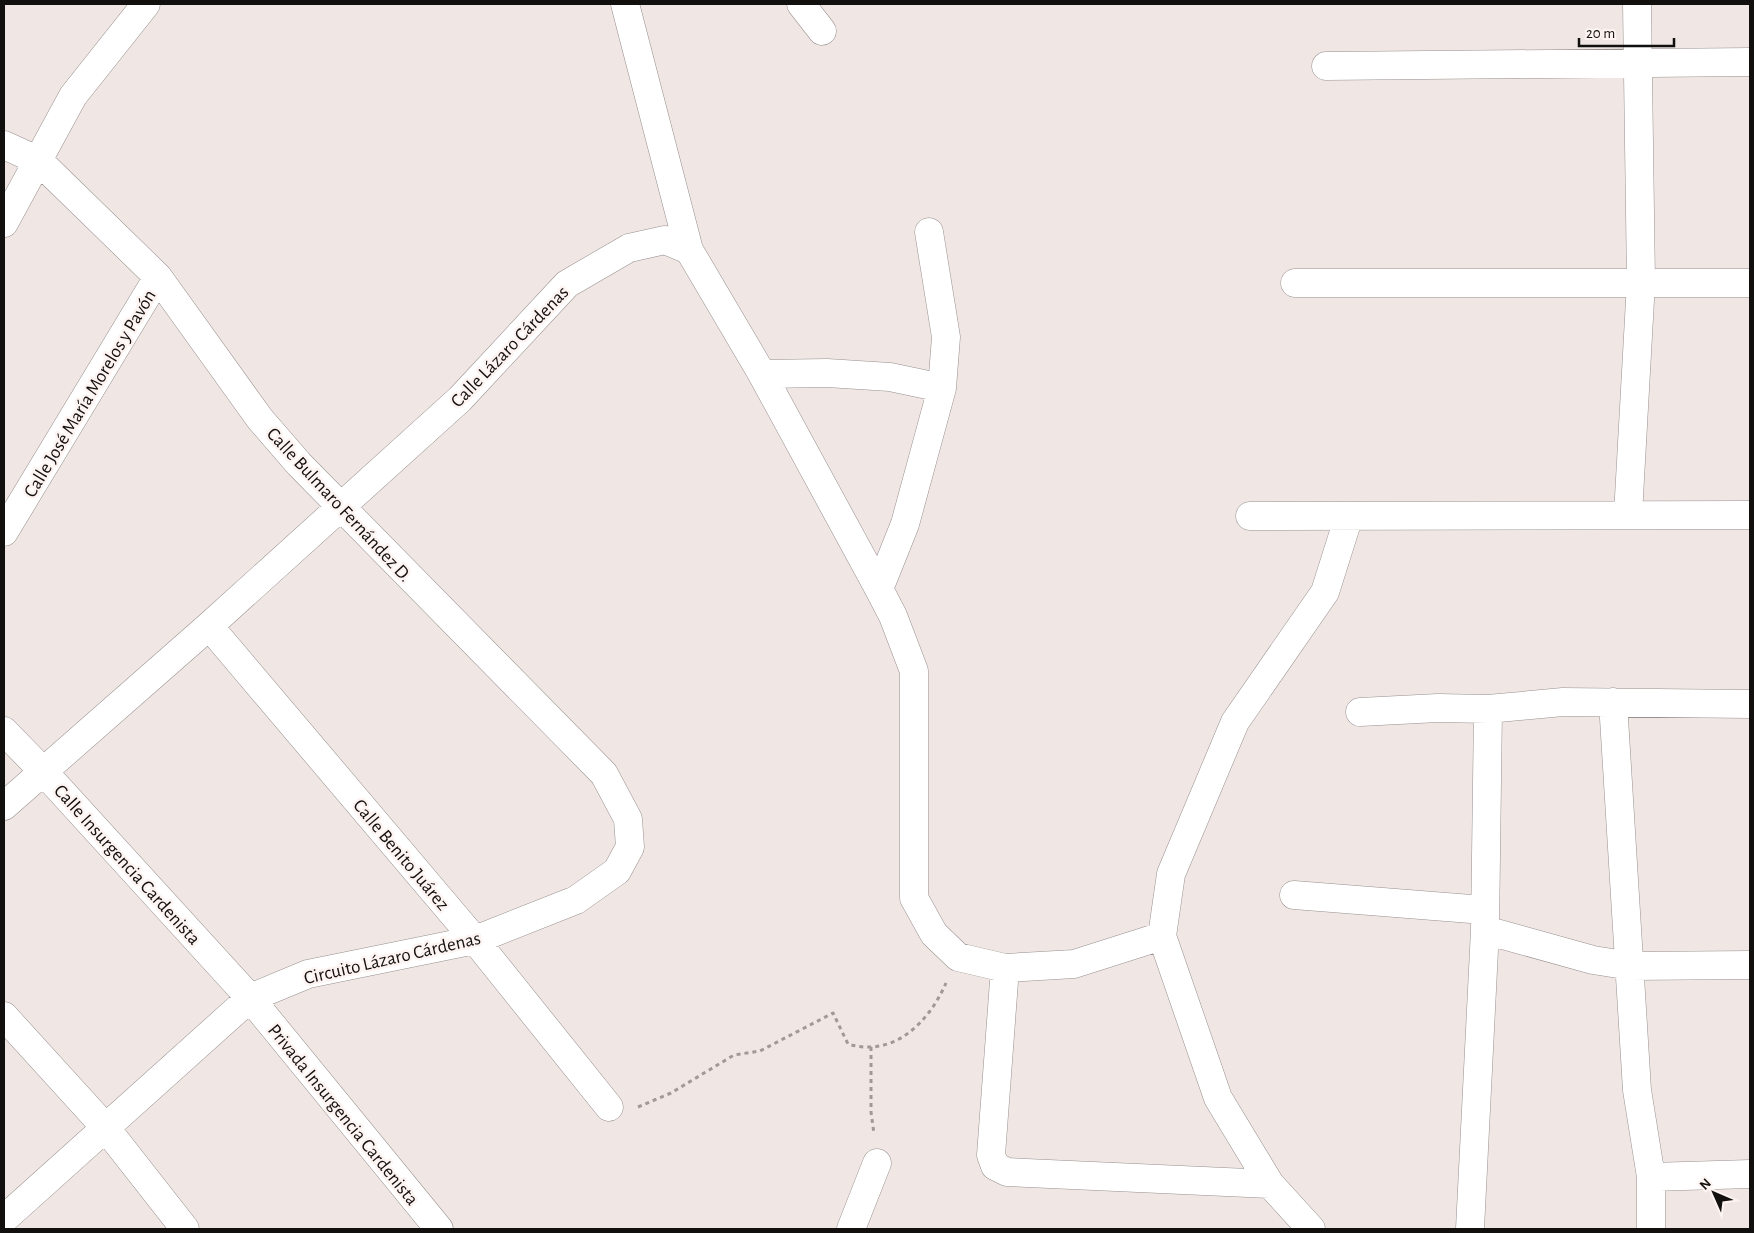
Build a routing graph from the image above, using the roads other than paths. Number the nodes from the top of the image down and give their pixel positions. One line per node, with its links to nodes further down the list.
1 (146, 4): 10 (street)
2 (625, 4): 13 (street)
3 (801, 4): 5 (street)
4 (1637, 4): 7 (street)
5 (822, 31)
6 (1750, 62): 7 (street)
7 (1636, 64): 8 (street); 15 (street)
8 (1326, 66)
9 (4, 144): 10 (street, Calle Bulmaro Fernández D.)
10 (39, 161): 11 (street); 14 (street, Calle Bulmaro Fernández D.)
11 (4, 223)
12 (929, 232): 19 (street)
13 (689, 250): 18 (street); 20 (street, Calle Lázaro Cárdenas)
14 (158, 278): 20 (street, Calle Bulmaro Fernández D.); 25 (street, Calle José María Morelos y Pavón)
15 (1641, 282): 16 (street); 17 (street); 21 (street)
16 (1295, 283)
17 (1750, 283)
18 (762, 374): 19 (street); 26 (street)
19 (942, 388): 26 (street)
20 (341, 508): 27 (street); 35 (street, Calle Bulmaro Fernández D.)
21 (1628, 515): 23 (street); 24 (street)
22 (1250, 516): 23 (street)
23 (1349, 516): 38 (street)
24 (1750, 516)
25 (4, 532)
26 (878, 589): 42 (street)
27 (209, 626): 33 (street); 39 (street, Calle Benito Juárez)
28 (1613, 702): 29 (street); 30 (street); 41 (street)
29 (1750, 704)
30 (1488, 709): 31 (street); 37 (street)
31 (1360, 712)
32 (4, 731): 33 (street, Calle Insurgencia Cardenista)
33 (42, 770): 34 (street); 43 (street, Calle Insurgencia Cardenista)
34 (4, 806)
35 (630, 847): 39 (street, Circuito Lázaro Cárdenas)
36 (1294, 894): 37 (street)
37 (1484, 920): 41 (street); 56 (street)
38 (1162, 936): 42 (street); 50 (street)
39 (475, 940): 43 (street, Circuito Lázaro Cárdenas); 45 (street, Calle Benito Juárez)
40 (1750, 965): 41 (street)
41 (1631, 966): 49 (street)
42 (1005, 968): 50 (street)
43 (250, 998): 46 (street, Circuito Lázaro Cárdenas); 53 (street, Privada Insurgencia Cardenista)
44 (4, 1016): 46 (street)
45 (609, 1107)
46 (105, 1127): 51 (street, Circuito Lázaro Cárdenas); 52 (street)
47 (877, 1163): 54 (street)
48 (1750, 1174): 49 (street)
49 (1652, 1177): 57 (street)
50 (1270, 1184): 55 (street)
51 (4, 1219)
52 (185, 1229)
53 (439, 1229)
54 (851, 1229)
55 (1311, 1229)
56 (1470, 1229)
57 (1651, 1229)

